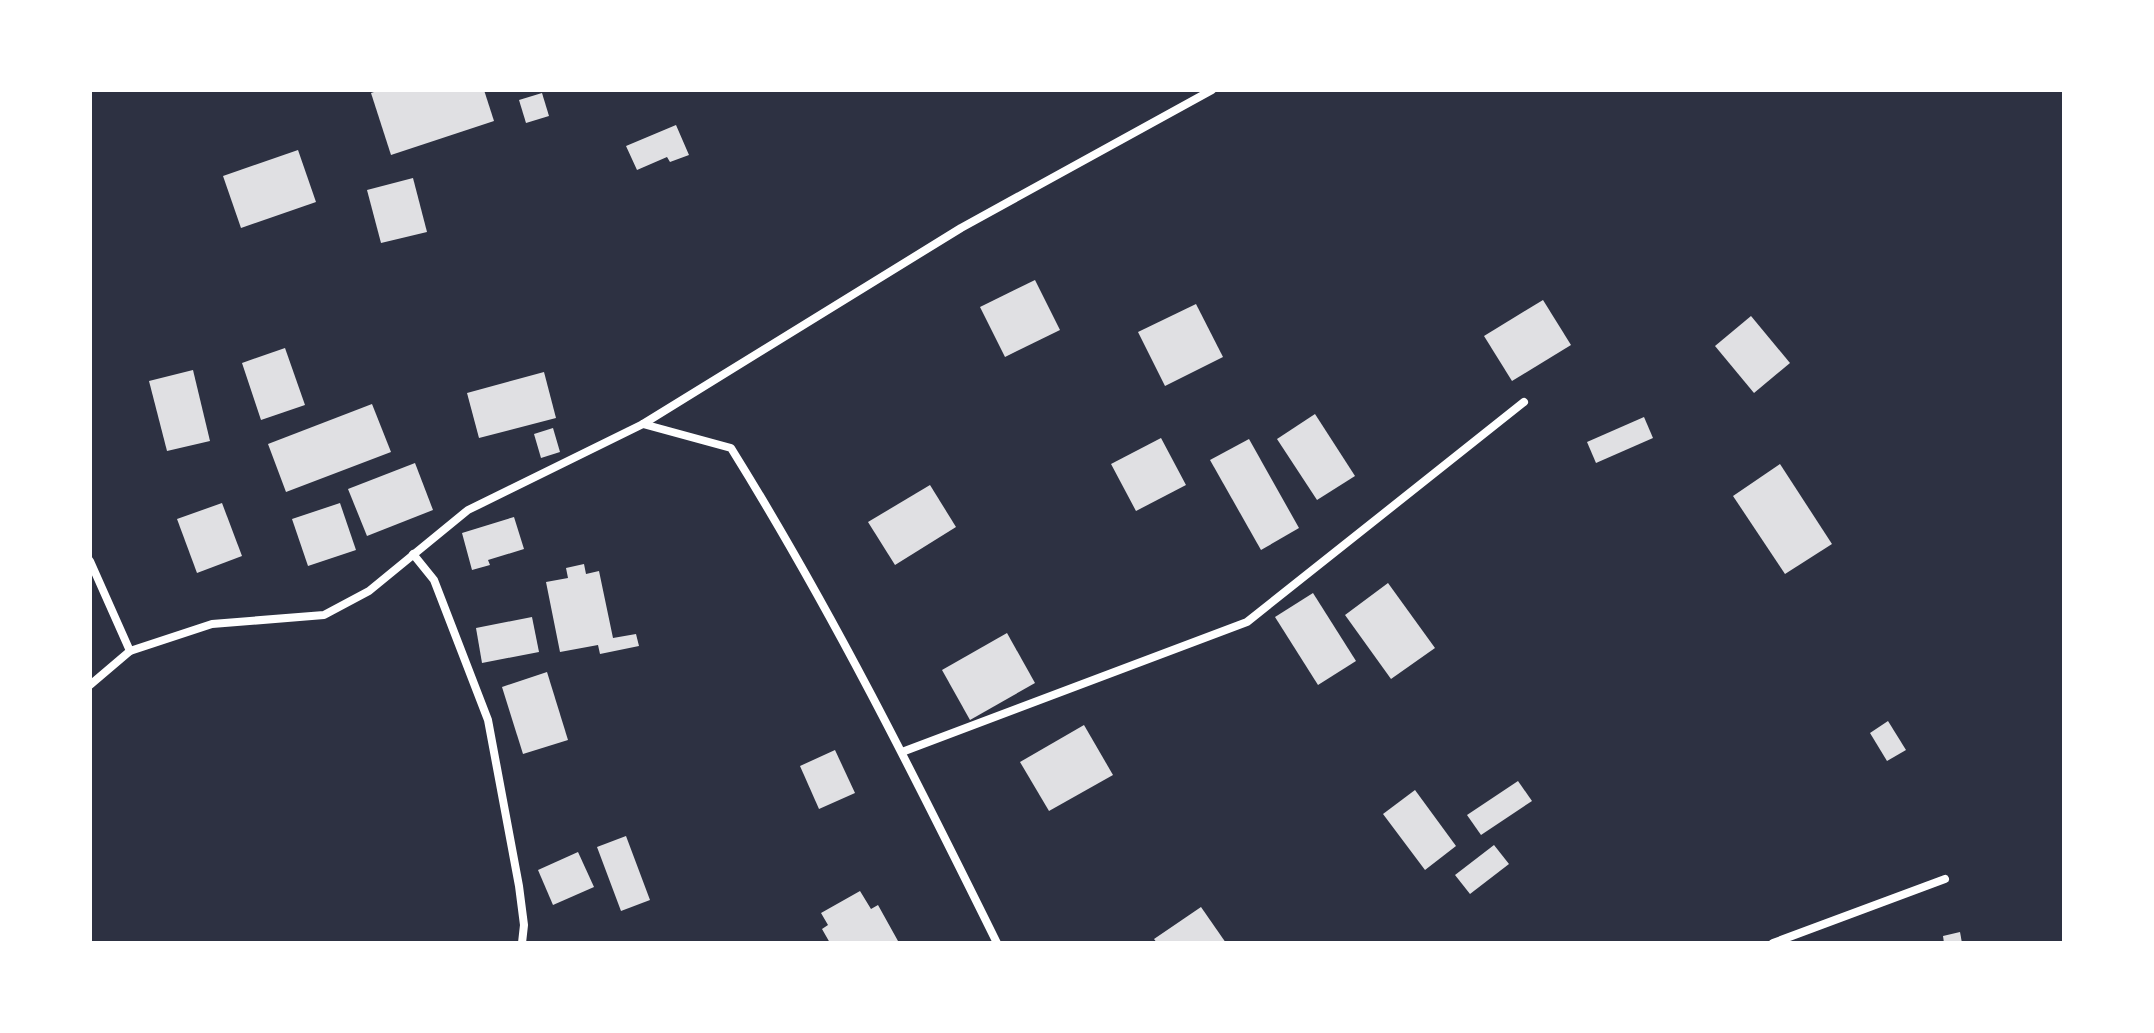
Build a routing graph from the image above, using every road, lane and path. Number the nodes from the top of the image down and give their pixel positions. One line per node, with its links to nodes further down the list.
1 (1212, 90): 3 (street)
2 (1524, 402): 8 (street)
3 (643, 424): 4 (street); 8 (street)
4 (413, 554): 6 (street); 10 (street)
5 (90, 561): 6 (street)
6 (130, 651): 7 (street)
7 (90, 685)
8 (902, 752): 11 (street)
9 (1945, 879): 12 (street)
10 (522, 943)
11 (997, 943)
12 (1773, 943)

